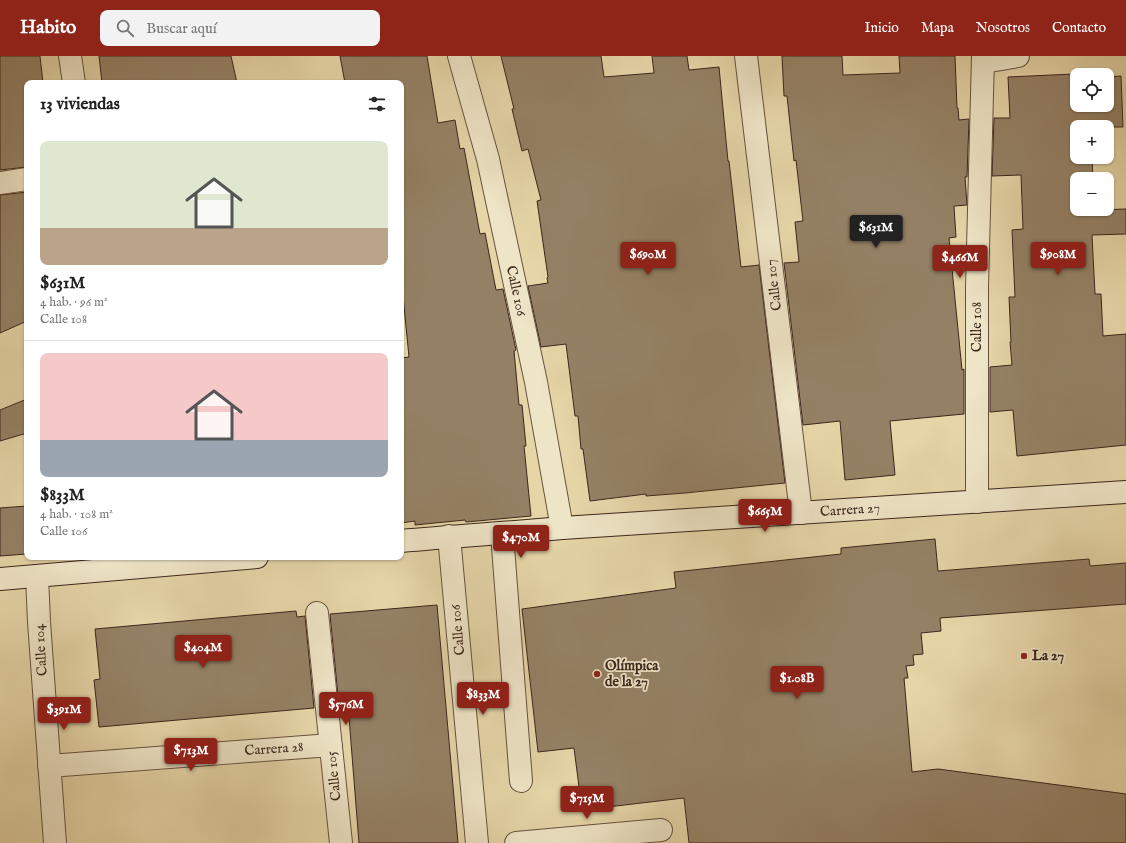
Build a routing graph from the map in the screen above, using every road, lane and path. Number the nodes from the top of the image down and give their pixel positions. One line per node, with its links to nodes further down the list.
1 (70, 56): 6 (street)
2 (459, 56): 12 (street, Calle 106)
3 (746, 56): 11 (street, Calle 107)
4 (1018, 56): 5 (street)
5 (984, 59): 10 (street, Calle 108)
6 (74, 80)
7 (24, 179): 8 (street)
8 (0, 183)
9 (1126, 492): 10 (street, Carrera 27)
10 (977, 502): 11 (street, Carrera 27)
11 (801, 513): 12 (street, Carrera 27)
12 (562, 528): 13 (street, Carrera 27)
13 (502, 534): 14 (street, Carrera 27); 22 (street)
14 (449, 536): 15 (street, Carrera 27); 26 (street, Calle 106)
15 (404, 541)
16 (205, 560): 17 (street)
17 (37, 576): 18 (street); 21 (street, Calle 104)
18 (0, 579)
19 (317, 613): 20 (street, Calle 105)
20 (331, 745): 21 (street, Carrera 28); 25 (street, Calle 105)
21 (49, 766): 24 (street, Calle 104)
22 (521, 782)
23 (661, 830): 27 (street)
24 (55, 843)
25 (341, 843)
26 (477, 843)
27 (516, 843)

